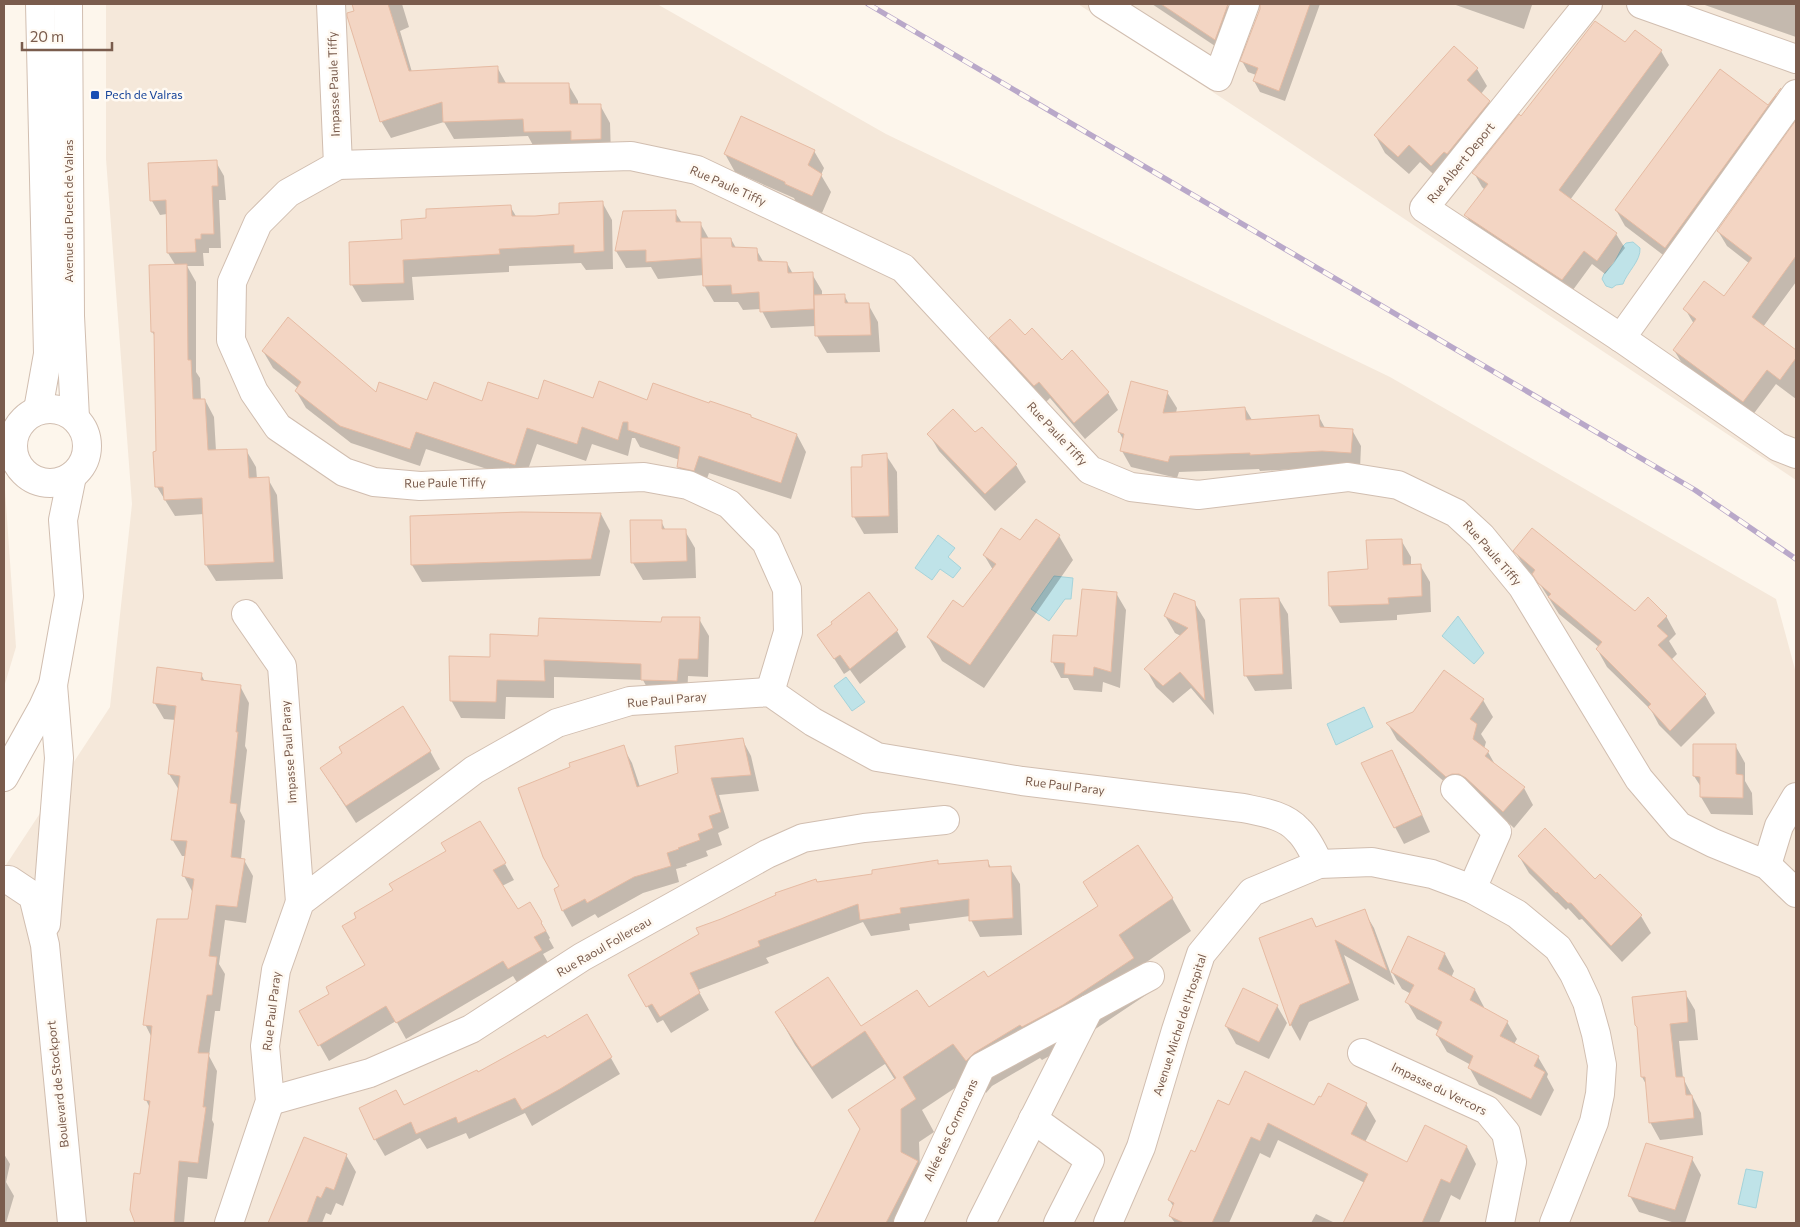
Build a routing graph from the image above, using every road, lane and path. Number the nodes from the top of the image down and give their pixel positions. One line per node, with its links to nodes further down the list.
1 (40, 4): 13 (street, Avenue du Puech de Valras)
2 (68, 4): 12 (street, Avenue du Puech de Valras)
3 (331, 4): 10 (street, Impasse Paule Tiffy)
4 (1102, 4): 5 (street)
5 (1245, 4)
6 (1588, 4): 11 (street, Rue Albert Deport)
7 (1641, 4): 8 (street)
8 (1796, 60)
9 (1796, 94): 11 (street)
10 (338, 165): 20 (street, Rue Paule Tiffy); 26 (street, Rue Paule Tiffy)
11 (1621, 338): 14 (street, Rue Albert Deport)
12 (75, 418): 13 (street); 16 (street)
13 (20, 423): 15 (street)
14 (1796, 454)
15 (19, 468): 16 (street); 17 (street)
16 (72, 476): 17 (street)
17 (63, 520): 19 (street)
18 (246, 614): 30 (street, Impasse Paul Paray)
19 (53, 685): 21 (street); 31 (street, Boulevard de Stockport)
20 (770, 692): 25 (street, Rue Paul Paray); 30 (street, Rue Paul Paray)
21 (4, 777)
22 (1455, 789): 28 (street)
23 (1796, 797): 26 (street)
24 (945, 820): 35 (street, Rue Raoul Follereau)
25 (1319, 864): 28 (street, Avenue Michel de l'Hospital); 38 (street, Avenue Michel de l'Hospital)
26 (1767, 865): 29 (street, Rue Paule Tiffy)
27 (4, 880): 31 (street, Boulevard de Stockport)
28 (1472, 889): 46 (street, Avenue Michel de l'Hospital)
29 (1796, 893)
30 (300, 902): 35 (street, Rue Paul Paray)
31 (45, 945): 39 (street, Boulevard de Stockport)
32 (1150, 976): 33 (street, Allée des Cormorans)
33 (1089, 1009): 36 (street); 41 (street, Allée des Cormorans)
34 (1362, 1052): 45 (street, Impasse du Vercors)
35 (270, 1101): 40 (street, Rue Paul Paray)
36 (1033, 1119): 37 (street); 42 (street)
37 (1090, 1160): 38 (street); 43 (street)
38 (1126, 1180): 44 (street, Avenue Michel de l'Hospital)
39 (72, 1223)
40 (229, 1223)
41 (908, 1223)
42 (981, 1223)
43 (1058, 1223)
44 (1108, 1223)
45 (1500, 1223)
46 (1554, 1223)

